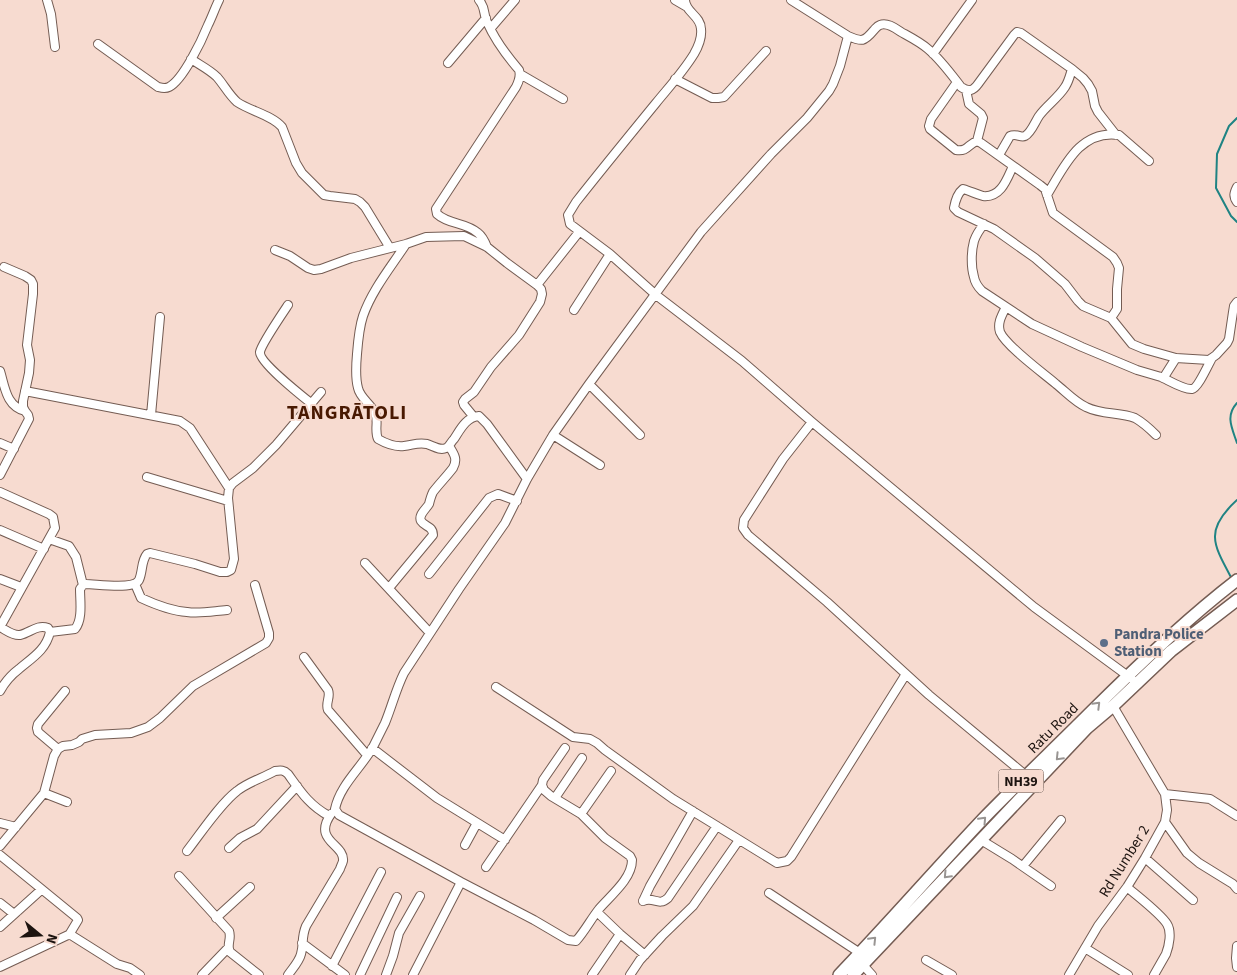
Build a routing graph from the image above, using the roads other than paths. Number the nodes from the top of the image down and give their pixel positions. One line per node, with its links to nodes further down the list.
1 (47, 0): 13 (street)
2 (219, 0): 16 (street)
3 (479, 0): 9 (street)
4 (516, 0): 10 (street)
5 (675, 0): 8 (street)
6 (791, 0): 11 (street)
7 (972, 0): 15 (street)
8 (686, 4): 20 (street)
9 (486, 18): 10 (street); 17 (street)
10 (491, 28): 19 (street)
11 (848, 36): 15 (street); 41 (street)
12 (98, 44): 16 (street)
13 (55, 47)
14 (766, 51): 20 (street)
15 (933, 54): 21 (street)
16 (191, 59): 36 (street)
17 (448, 63)
18 (1072, 68): 22 (street); 24 (street); 26 (street)
19 (520, 74): 23 (street); 35 (street)
20 (675, 79): 33 (street)
21 (957, 82): 22 (street); 25 (street)
22 (966, 90): 25 (street)
23 (563, 99)
24 (1116, 134): 27 (street); 30 (street)
25 (977, 141): 26 (street)
26 (999, 155): 28 (street)
27 (1149, 161)
28 (1013, 166): 30 (street); 32 (street)
29 (1237, 187): 31 (street)
30 (1047, 195): 47 (street)
31 (1237, 202)
32 (984, 224): 44 (street); 47 (street)
33 (579, 232): 38 (street); 40 (street)
34 (406, 244): 35 (street); 36 (street); 64 (street)
35 (487, 247): 40 (street)
36 (390, 248): 37 (street)
37 (275, 250)
38 (610, 254): 41 (street); 45 (street)
39 (4, 267): 53 (street)
40 (537, 285): 58 (street)
41 (656, 296): 52 (street); 59 (street)
42 (1237, 302): 49 (street)
43 (288, 306): 55 (street)
44 (1006, 307): 51 (street); 62 (street)
45 (574, 310)
46 (160, 317): 57 (street)
47 (1111, 318): 48 (street)
48 (1176, 358): 49 (street); 51 (street)
49 (1212, 358): 51 (street)
50 (0, 371): 56 (street)
51 (1161, 377)
52 (589, 384): 60 (street); 61 (street)
53 (25, 391): 56 (street); 57 (street)
54 (321, 392): 55 (street)
55 (312, 404): 70 (street)
56 (24, 411): 65 (street)
57 (151, 415): 70 (street)
58 (473, 416): 64 (street); 69 (street)
59 (812, 422): 92 (street); 93 (street)
60 (553, 435): 66 (street); 69 (street)
61 (640, 435)
62 (1156, 435)
63 (0, 443): 65 (street)
64 (449, 446): 85 (street)
65 (14, 449): 67 (street)
66 (600, 465)
67 (0, 475)
68 (147, 477): 72 (street)
69 (528, 479): 73 (street)
70 (229, 488): 72 (street)
71 (0, 492): 75 (street)
72 (228, 501): 81 (street)
73 (517, 501): 78 (street); 90 (street)
74 (0, 530): 76 (street)
75 (49, 539): 76 (street); 83 (street)
76 (44, 548): 84 (street)
77 (365, 562): 85 (street)
78 (428, 574)
79 (0, 578): 84 (street)
80 (1237, 580): 93 (main road, Ratu Road / NH39)
81 (135, 584): 83 (street); 87 (street)
82 (255, 584): 100 (street)
83 (83, 585): 89 (street)
84 (21, 587): 88 (street)
85 (389, 588): 90 (street)
86 (1237, 600): 94 (main road, Ratu Road)
87 (227, 610)
88 (0, 627): 89 (street)
89 (50, 632): 96 (street)
90 (430, 633): 101 (street)
91 (304, 657): 101 (street)
92 (906, 674): 104 (street); 123 (street)
93 (1127, 676): 94 (street); 104 (main road, Ratu Road / NH39, one-way to 93)
94 (1137, 682): 98 (main road, Ratu Road)
95 (496, 687): 112 (street)
96 (0, 691)
97 (65, 691): 100 (street)
98 (1113, 706): 104 (main road, Ratu Road, one-way to 104); 108 (street, Rd Number 2)
99 (565, 748): 105 (street)
100 (58, 749): 107 (street)
101 (369, 752): 111 (street); 119 (street)
102 (582, 758): 109 (street)
103 (611, 771): 113 (street)
104 (1030, 779): 124 (main road, Ratu Road); 156 (main road, Ratu Road / NH39, one-way to 104)
105 (542, 785): 109 (street); 122 (street)
106 (297, 786): 114 (street); 127 (street); 128 (street)
107 (44, 793): 110 (street); 121 (street)
108 (1165, 794): 115 (street); 117 (street, Rd Number 2)
109 (555, 798): 113 (street)
110 (67, 802)
111 (335, 809): 114 (street); 135 (street)
112 (693, 811): 120 (street); 120 (street)
113 (581, 814): 146 (street)
114 (329, 816): 152 (street)
115 (1237, 816)
116 (1061, 820): 131 (street)
117 (1165, 822): 130 (street, Rd Number 2); 139 (street)
118 (0, 823): 121 (street)
119 (477, 823): 122 (street); 125 (street)
120 (717, 826): 123 (street)
121 (16, 827): 126 (street)
122 (505, 840): 132 (street)
123 (739, 840): 157 (street)
124 (980, 840): 131 (street); 159 (main road, Ratu Road, one-way to 159)
125 (465, 845)
126 (0, 846)
127 (229, 848)
128 (187, 850)
129 (0, 855): 140 (street)
130 (1145, 858): 138 (street, Rd Number 2); 144 (street)
131 (1023, 866): 136 (street)
132 (486, 867)
133 (381, 872): 161 (street)
134 (179, 876): 148 (street)
135 (460, 882): 146 (street); 170 (street)
136 (1051, 886)
137 (250, 887): 148 (street)
138 (1126, 887): 155 (street, Rd Number 2); 179 (street)
139 (1237, 889)
140 (41, 890): 147 (street); 151 (street)
141 (769, 892): 156 (street)
142 (420, 896): 169 (street)
143 (398, 897): 168 (street)
144 (1193, 900)
145 (0, 903): 147 (street)
146 (596, 912): 150 (street)
147 (14, 914): 149 (street)
148 (216, 918): 154 (street)
149 (0, 927)
150 (620, 934): 157 (street); 171 (street)
151 (69, 935): 160 (street); 163 (street)
152 (302, 943): 161 (street); 166 (street)
153 (1237, 946): 162 (street)
154 (228, 948): 164 (street); 165 (street)
155 (1085, 948): 177 (street, Rd Number 2); 178 (street)
156 (860, 953): 173 (main road, Ratu Road / NH39)
157 (645, 955): 172 (street)
158 (926, 960): 176 (street)
159 (863, 965): 174 (main road, Ratu Road); 175 (street)
160 (0, 966)
161 (332, 966): 167 (street)
162 (1237, 968)
163 (140, 975)
164 (202, 975)
165 (259, 975)
166 (288, 975)
167 (345, 975)
168 (360, 975)
169 (386, 975)
170 (413, 975)
171 (592, 975)
172 (630, 975)
173 (839, 975)
174 (853, 975)
175 (872, 975)
176 (952, 975)
177 (1068, 975)
178 (1128, 975)
179 (1154, 975)

